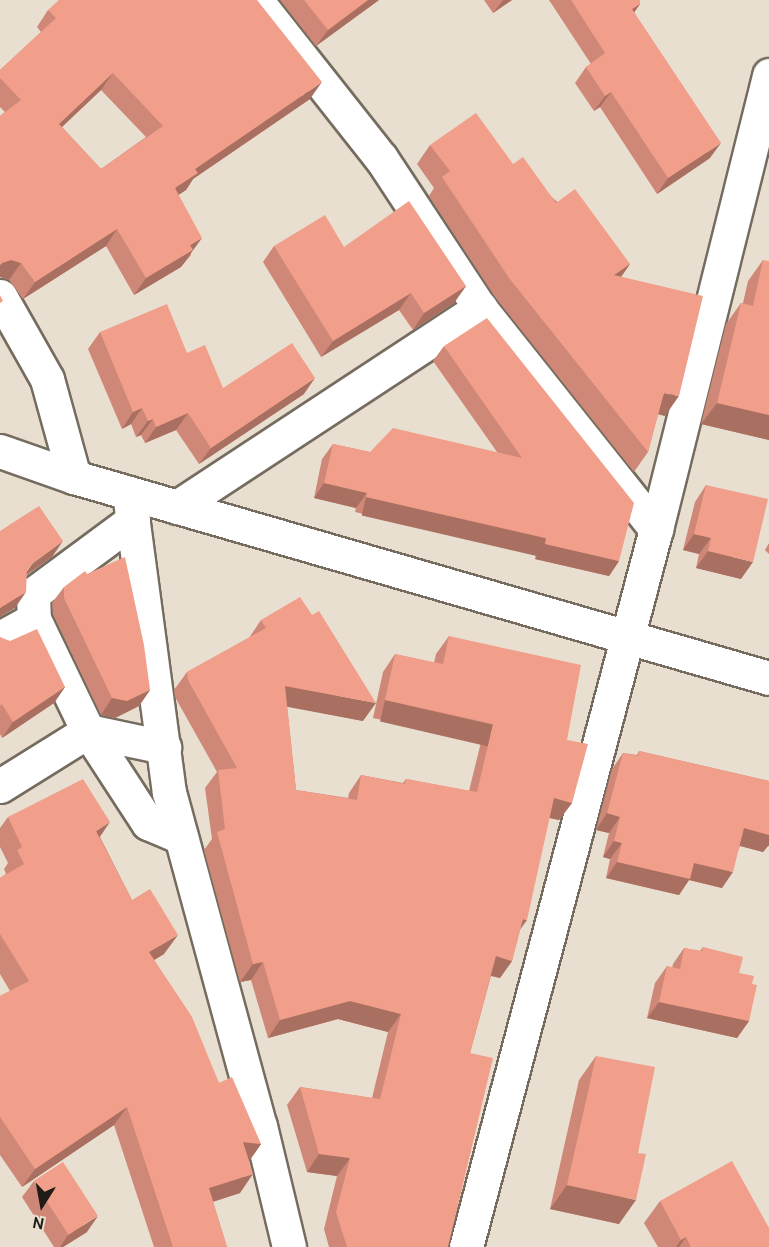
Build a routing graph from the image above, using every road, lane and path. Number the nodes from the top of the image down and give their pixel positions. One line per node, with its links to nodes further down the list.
1 (256, 0): 6 (street)
2 (769, 75): 4 (street)
3 (769, 175): 4 (street)
4 (735, 204): 11 (street)
5 (0, 296): 8 (street)
6 (480, 308): 10 (street); 11 (street)
7 (0, 451): 8 (street)
8 (74, 477): 9 (street)
9 (131, 506): 10 (street); 12 (street); 17 (street)
10 (177, 507): 14 (street)
11 (656, 529): 14 (street)
12 (34, 619): 13 (street); 16 (street)
13 (0, 638)
14 (626, 638): 15 (street); 21 (street)
15 (769, 678)
16 (88, 730): 17 (street); 18 (street); 19 (street)
17 (164, 747): 19 (street)
18 (0, 786)
19 (181, 837): 20 (street)
20 (290, 1247)
21 (466, 1247)

